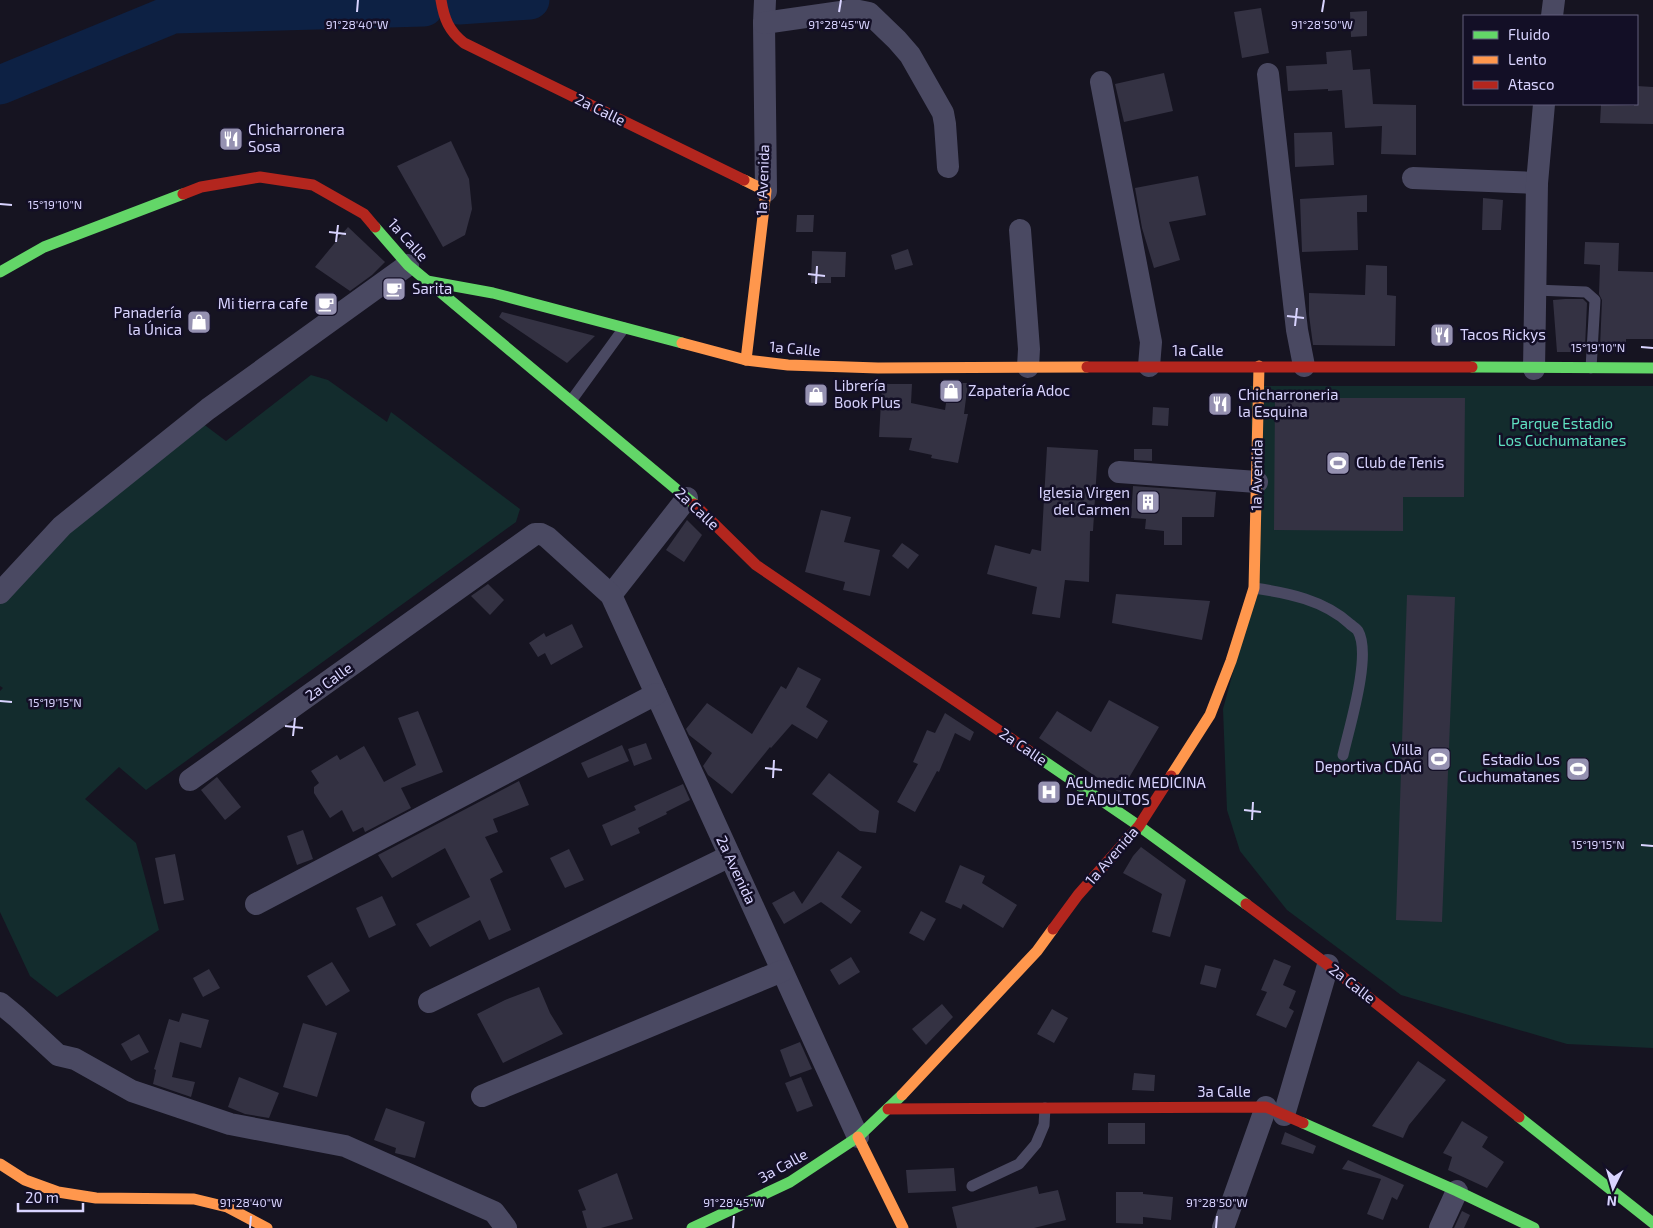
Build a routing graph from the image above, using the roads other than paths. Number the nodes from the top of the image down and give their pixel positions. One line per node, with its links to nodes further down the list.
1 (441, 0): 12 (main road, 2a Calle)
2 (765, 0): 5 (street, 1a Avenida)
3 (1554, 0): 4 (street)
4 (1552, 15)
5 (764, 23): 9 (street); 12 (street, 1a Avenida)
6 (1268, 74): 22 (street)
7 (1101, 82): 20 (street)
8 (1544, 105): 11 (street)
9 (948, 167)
10 (1414, 178): 11 (street)
11 (1537, 183): 17 (street)
12 (766, 191): 19 (main road, 1a Avenida)
13 (1020, 230): 23 (street)
14 (408, 265): 15 (main road, 1a Calle); 16 (main road, 1a Calle); 33 (street)
15 (0, 272)
16 (425, 280): 18 (main road, 1a Calle); 27 (main road, 2a Calle)
17 (1535, 290): 24 (lane); 26 (street)
18 (625, 328): 19 (main road, 1a Calle); 27 (lane)
19 (746, 360): 23 (main road, 1a Calle)
20 (1149, 366): 21 (main road, 1a Calle); 23 (main road, 1a Calle)
21 (1259, 366): 22 (main road, 1a Calle); 29 (main road, 1a Avenida)
22 (1304, 366): 26 (main road, 1a Calle)
23 (1028, 367)
24 (1591, 368): 25 (main road, 1a Calle); 26 (main road, 1a Calle)
25 (1653, 368)
26 (1534, 369)
27 (571, 401): 30 (main road, 2a Calle)
28 (1119, 472): 29 (street)
29 (1257, 482): 32 (main road, 1a Avenida)
30 (687, 498): 34 (street); 38 (main road, 2a Calle)
31 (541, 534): 34 (street, 2a Avenida); 37 (street, 2a Calle)
32 (1254, 588): 36 (lane); 38 (main road, 1a Avenida)
33 (0, 593)
34 (611, 595): 35 (street, 2a Avenida)
35 (656, 694): 39 (street, 2a Avenida); 40 (street)
36 (1343, 755)
37 (190, 780)
38 (1139, 826): 41 (main road, 2a Calle); 46 (main road, 1a Avenida)
39 (730, 856): 42 (street, 2a Avenida); 43 (street)
40 (256, 904)
41 (1328, 965): 48 (street); 53 (main road, 2a Calle)
42 (782, 971): 45 (street); 49 (street, 2a Avenida)
43 (429, 1002)
44 (0, 1004): 55 (street)
45 (482, 1096)
46 (888, 1108): 47 (main road, 3a Calle); 49 (main road, 1a Avenida)
47 (1044, 1108): 48 (main road, 3a Calle); 51 (lane)
48 (1275, 1111): 52 (main road, 3a Calle); 58 (street)
49 (858, 1138): 56 (main road, 3a Calle); 57 (main road, 2a Avenida)
50 (0, 1164): 54 (main road)
51 (972, 1186)
52 (1457, 1191): 59 (street); 60 (main road, 3a Calle)
53 (1653, 1223)
54 (267, 1228)
55 (506, 1228)
56 (692, 1228)
57 (903, 1228)
58 (1223, 1228)
59 (1440, 1228)
60 (1534, 1228)

